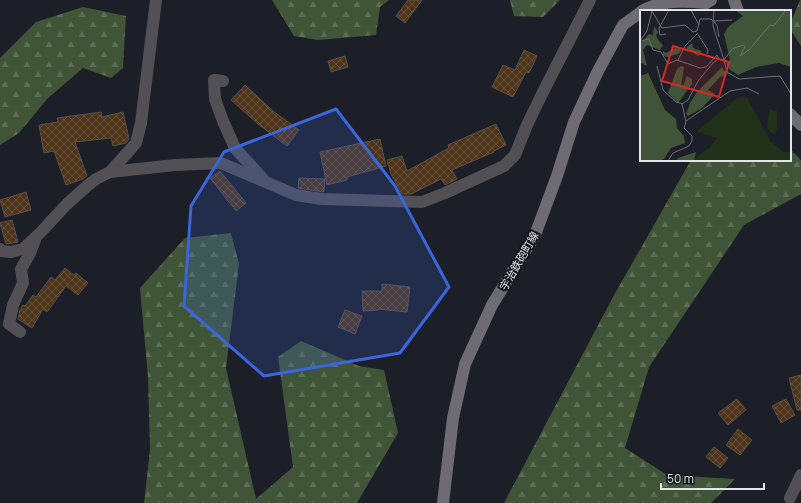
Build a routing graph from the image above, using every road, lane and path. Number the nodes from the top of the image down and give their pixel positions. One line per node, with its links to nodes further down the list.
1 (156, 0): 12 (street)
2 (590, 0): 13 (street)
3 (711, 0): 5 (main road, 宇治鉄砲町線)
4 (734, 0): 7 (main road)
5 (665, 1): 6 (main road, 宇治鉄砲町線)
6 (644, 10)
7 (738, 10)
8 (640, 13): 19 (main road, 宇治鉄砲町線)
9 (223, 81): 13 (street)
10 (791, 115): 11 (main road)
11 (801, 125)
12 (110, 172): 13 (street); 14 (street)
13 (266, 182)
14 (36, 237): 15 (street); 16 (street)
15 (0, 249)
16 (20, 332)
17 (801, 475): 18 (street)
18 (790, 498)
19 (443, 503)

